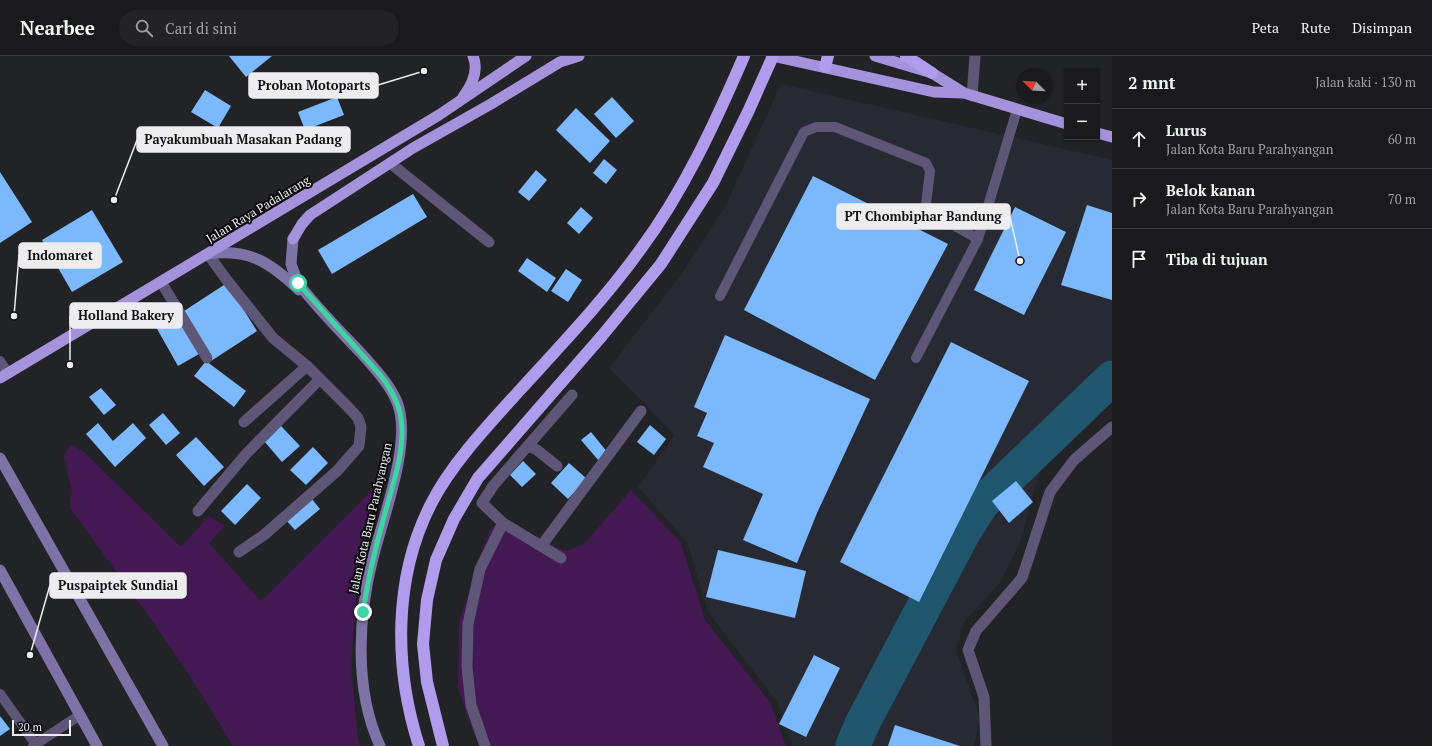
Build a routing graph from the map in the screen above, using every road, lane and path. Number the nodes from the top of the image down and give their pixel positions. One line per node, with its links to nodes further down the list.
1 (473, 56): 12 (highway)
2 (526, 56): 12 (highway, Jalan Raya Padalarang)
3 (578, 56): 17 (highway)
4 (744, 56): 51 (highway)
5 (773, 56): 9 (highway); 52 (highway, bridge)
6 (875, 56): 10 (highway)
7 (906, 56): 10 (highway)
8 (975, 56): 11 (street)
9 (827, 61): 11 (highway)
10 (932, 73): 11 (highway)
11 (968, 94): 13 (highway)
12 (459, 102): 21 (highway, Jalan Raya Padalarang)
13 (1017, 110): 14 (highway); 19 (lane)
14 (1064, 123)
15 (1100, 134): 16 (highway)
16 (1112, 137)
17 (390, 163): 18 (highway); 20 (street)
18 (293, 239): 24 (main road, Jalan Kota Baru Parahyangan)
19 (978, 239): 23 (lane); 26 (lane)
20 (489, 242)
21 (208, 254): 22 (highway, Jalan Raya Padalarang); 24 (main road, Jalan Kota Baru Parahyangan); 28 (street)
22 (161, 282): 25 (street); 29 (highway, Jalan Raya Padalarang)
23 (720, 296)
24 (345, 336): 50 (main road, Jalan Kota Baru Parahyangan)
25 (207, 358)
26 (916, 358)
27 (0, 361): 29 (lane)
28 (306, 366): 30 (street); 34 (street)
29 (4, 375): 31 (main road)
30 (319, 380): 39 (street); 42 (street)
31 (0, 386)
32 (572, 395): 36 (street)
33 (641, 410): 41 (street)
34 (244, 422)
35 (1112, 428): 54 (street)
36 (528, 446): 38 (street); 40 (street)
37 (0, 458): 49 (main road)
38 (557, 466)
39 (198, 511)
40 (503, 523): 41 (street); 53 (street)
41 (542, 545): 43 (street)
42 (239, 552)
43 (561, 558)
44 (0, 570): 46 (main road)
45 (0, 694): 47 (lane)
46 (80, 715): 47 (lane); 48 (main road)
47 (35, 745)
48 (94, 745)
49 (163, 746)
50 (380, 746)
51 (419, 746)
52 (443, 746)
53 (485, 746)
54 (986, 746)

